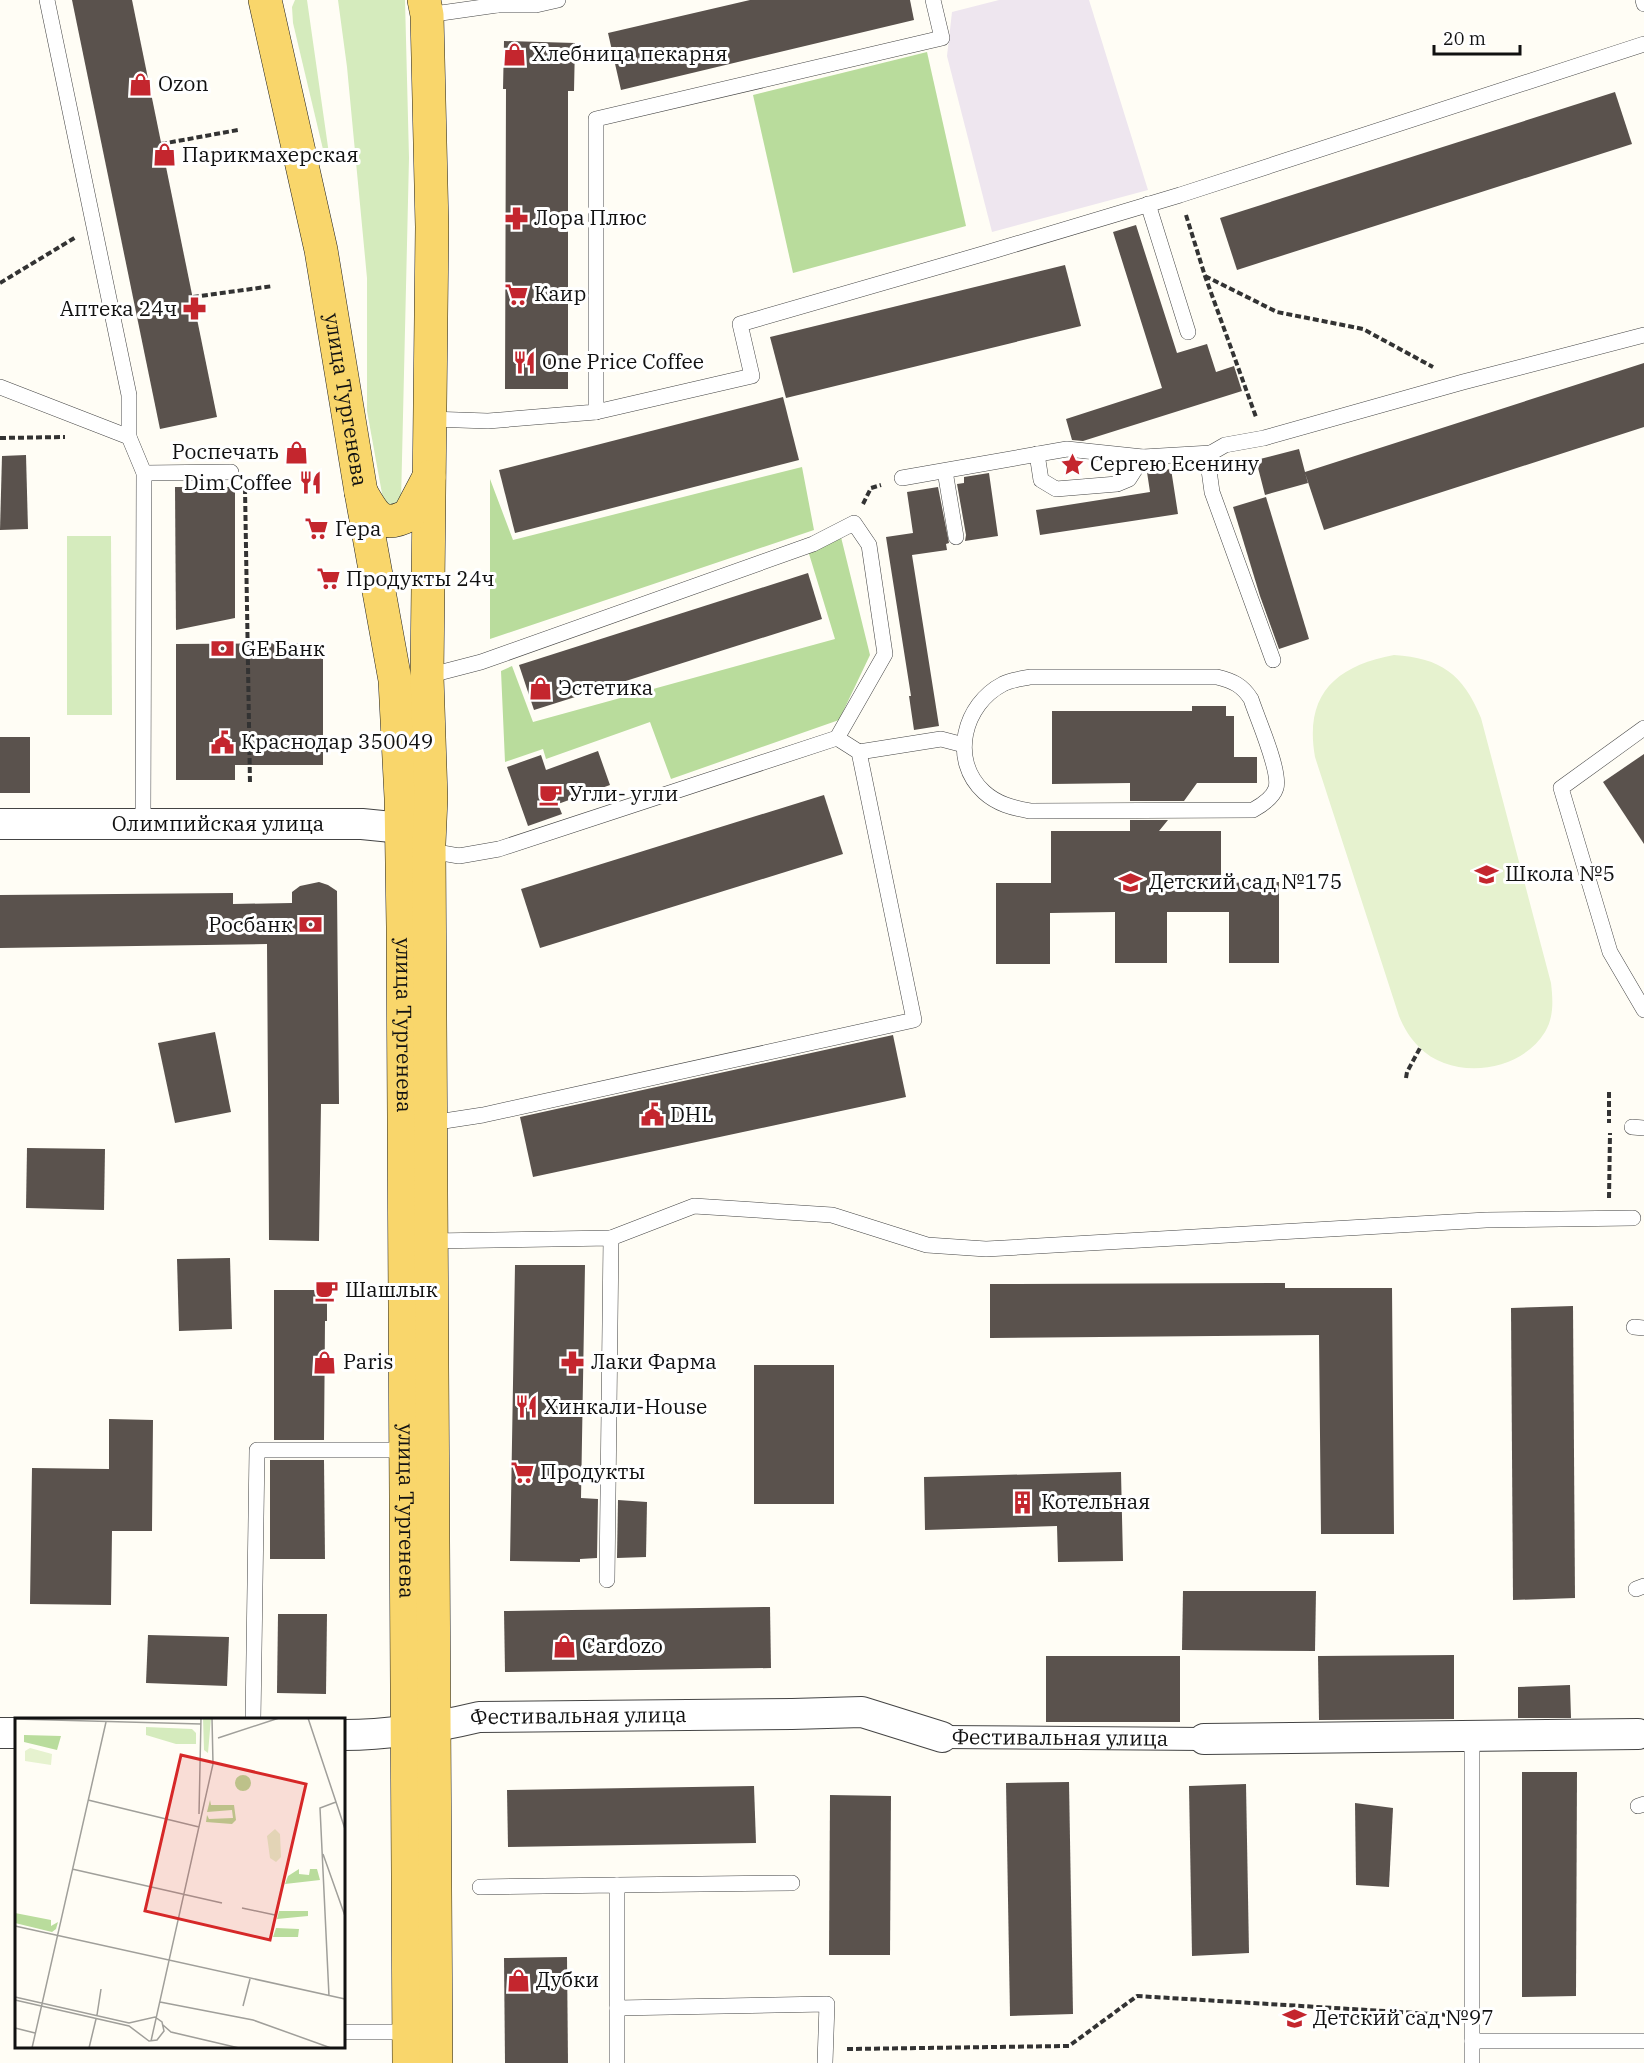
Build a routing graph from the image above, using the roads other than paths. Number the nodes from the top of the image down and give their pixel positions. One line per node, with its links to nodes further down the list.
1 (47, 0): 14 (lane)
2 (558, 0): 4 (lane)
3 (933, 0): 12 (lane)
4 (496, 2): 6 (lane)
5 (268, 3): 23 (main road, улица Тургенева)
6 (424, 5): 13 (main road, улица Тургенева)
7 (1644, 44): 8 (lane)
8 (1148, 204): 9 (lane); 12 (lane)
9 (1188, 332)
10 (1644, 335): 15 (lane)
11 (0, 387): 14 (lane)
12 (596, 412): 13 (lane)
13 (430, 419): 21 (main road, улица Тургенева)
14 (129, 437): 20 (lane)
15 (1211, 453): 17 (lane); 25 (lane)
16 (1037, 454): 17 (lane); 17 (lane); 18 (lane)
17 (1143, 457)
18 (945, 471): 22 (lane); 24 (lane)
19 (231, 472): 20 (lane)
20 (144, 473): 32 (lane)
21 (429, 475): 23 (main road); 26 (main road, улица Тургенева)
22 (902, 478)
23 (361, 492): 33 (main road, улица Тургенева)
24 (956, 537)
25 (1273, 660)
26 (427, 676): 28 (lane); 34 (main road, улица Тургенева)
27 (1644, 728): 35 (lane)
28 (837, 738): 30 (lane); 34 (lane)
29 (964, 745): 29 (lane); 30 (lane)
30 (859, 752): 36 (lane)
31 (0, 824): 32 (street, Олимпийская улица)
32 (143, 824): 33 (street, Олимпийская улица)
33 (402, 828): 34 (street, Олимпийская улица); 40 (main road, улица Тургенева)
34 (429, 844): 36 (main road, улица Тургенева)
35 (1644, 1010)
36 (431, 1123): 39 (main road, улица Тургенева)
37 (1634, 1218): 38 (lane)
38 (611, 1238): 39 (lane); 41 (lane)
39 (431, 1241): 43 (main road, улица Тургенева)
40 (405, 1450): 42 (lane); 43 (main road, улица Тургенева)
41 (607, 1580)
42 (253, 1718)
43 (420, 1730): 45 (street, Фестивальная улица); 47 (street, Фестивальная улица); 56 (main road, улица Тургенева); 58 (main road, улица Тургенева)
44 (1638, 1734): 46 (street, Фестивальная улица)
45 (345, 1735)
46 (1472, 1736): 48 (street, Фестивальная улица); 54 (lane)
47 (942, 1737): 48 (street, Фестивальная улица)
48 (1204, 1739)
49 (792, 1883): 50 (lane)
50 (617, 1885): 51 (lane); 52 (lane)
51 (480, 1887)
52 (617, 2008): 57 (lane); 59 (lane)
53 (345, 2032): 56 (lane)
54 (1472, 2041): 55 (lane); 60 (lane)
55 (1644, 2041)
56 (408, 2047)
57 (825, 2056)
58 (436, 2063)
59 (618, 2063)
60 (1472, 2063)

